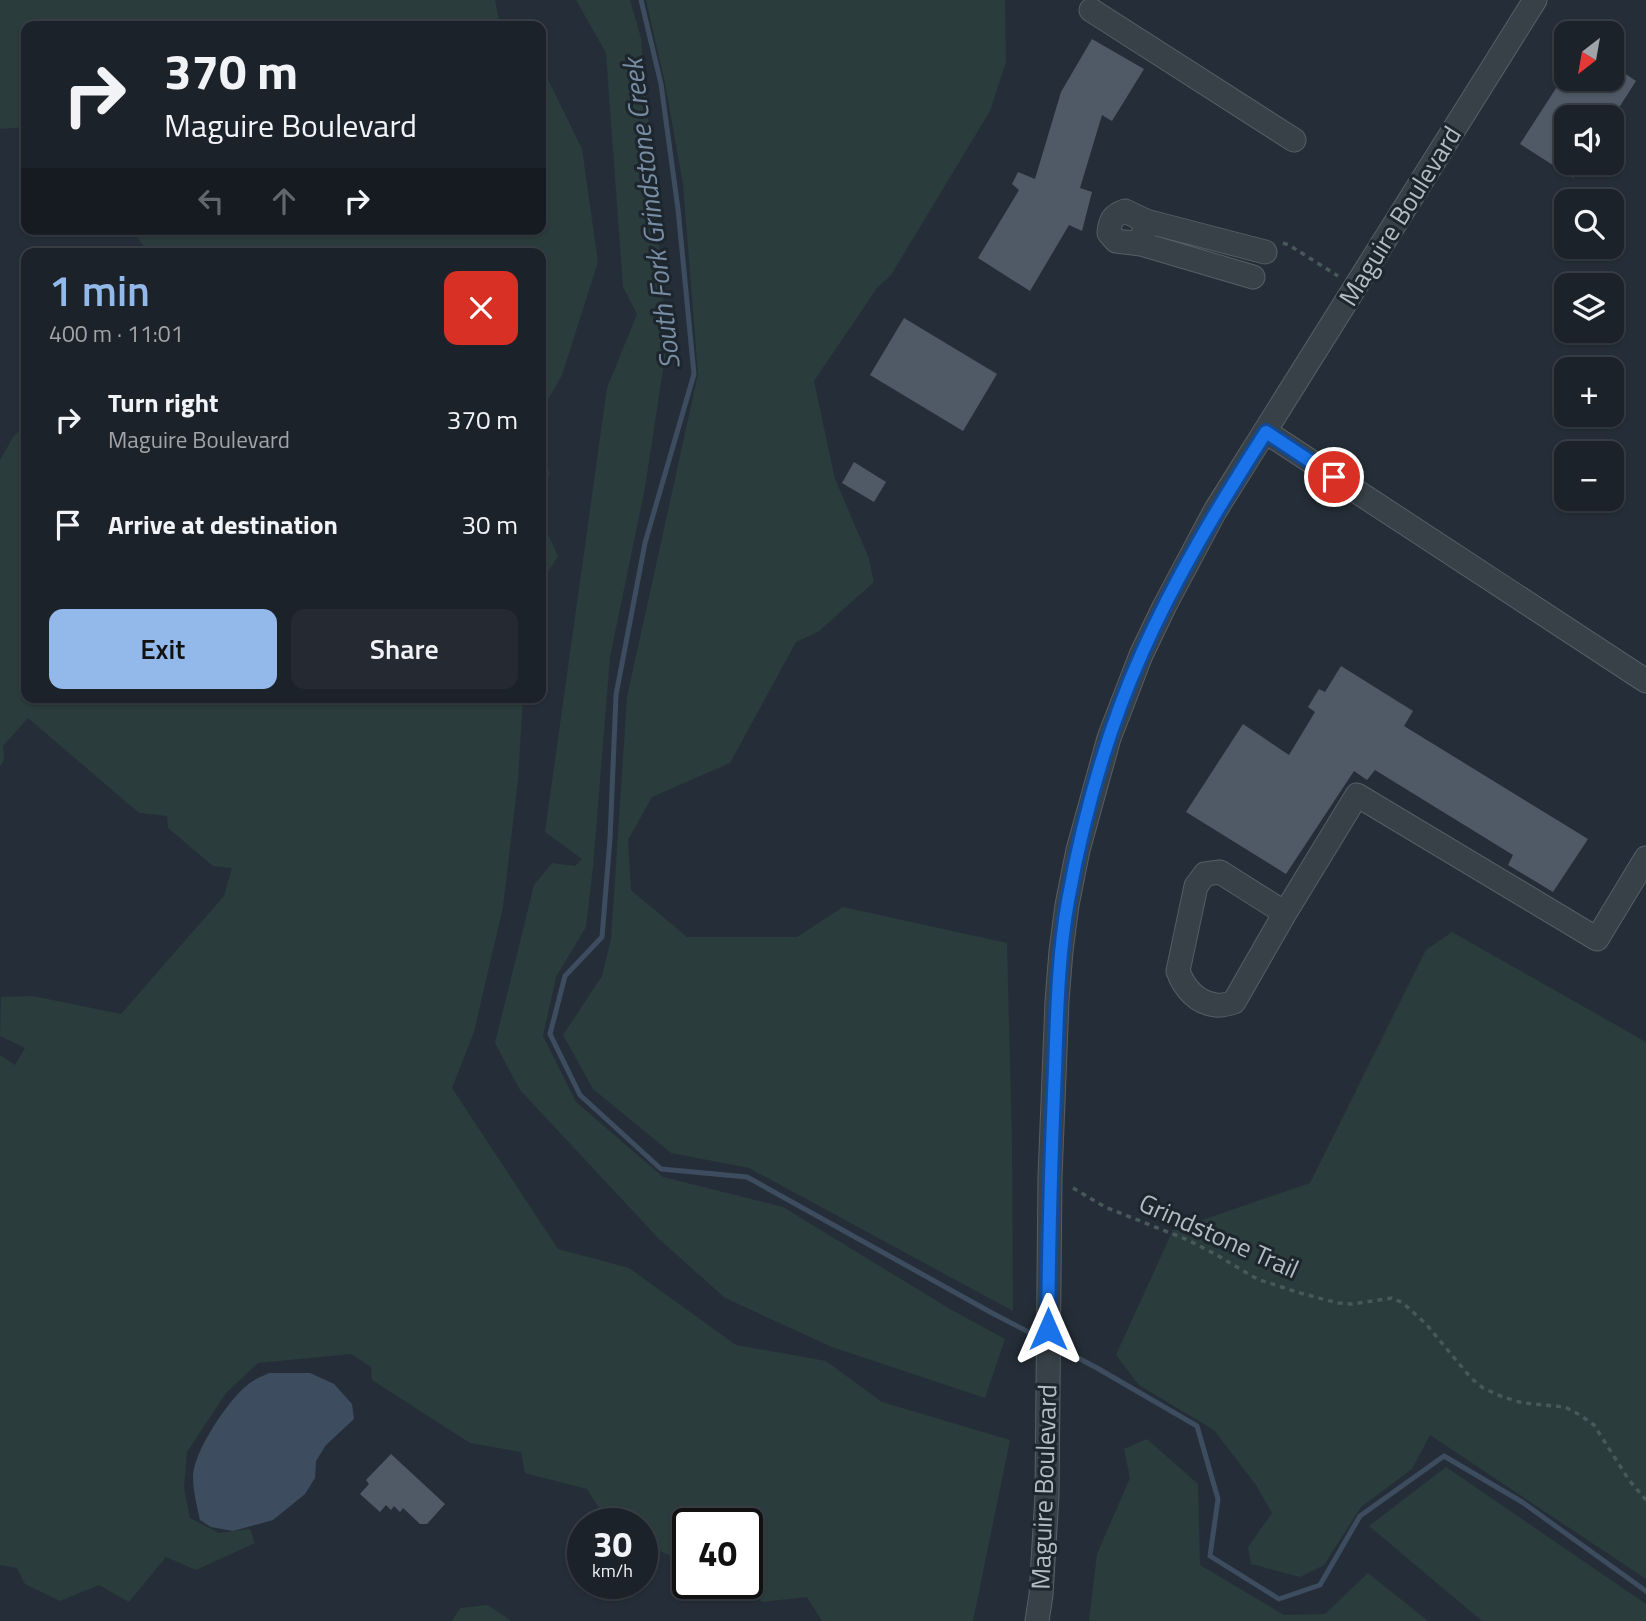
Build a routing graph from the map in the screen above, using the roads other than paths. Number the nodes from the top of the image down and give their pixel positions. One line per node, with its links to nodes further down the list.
1 (1535, 0): 8 (street, Maguire Boulevard)
2 (1091, 10): 3 (street)
3 (1294, 140)
4 (1146, 221): 5 (street); 5 (street); 6 (street)
5 (1141, 244): 7 (street)
6 (1265, 252)
7 (1254, 277)
8 (1266, 432): 9 (street); 12 (street, Maguire Boulevard)
9 (1646, 681)
10 (1646, 858): 11 (street)
11 (1285, 913): 11 (street)
12 (1037, 1621)

